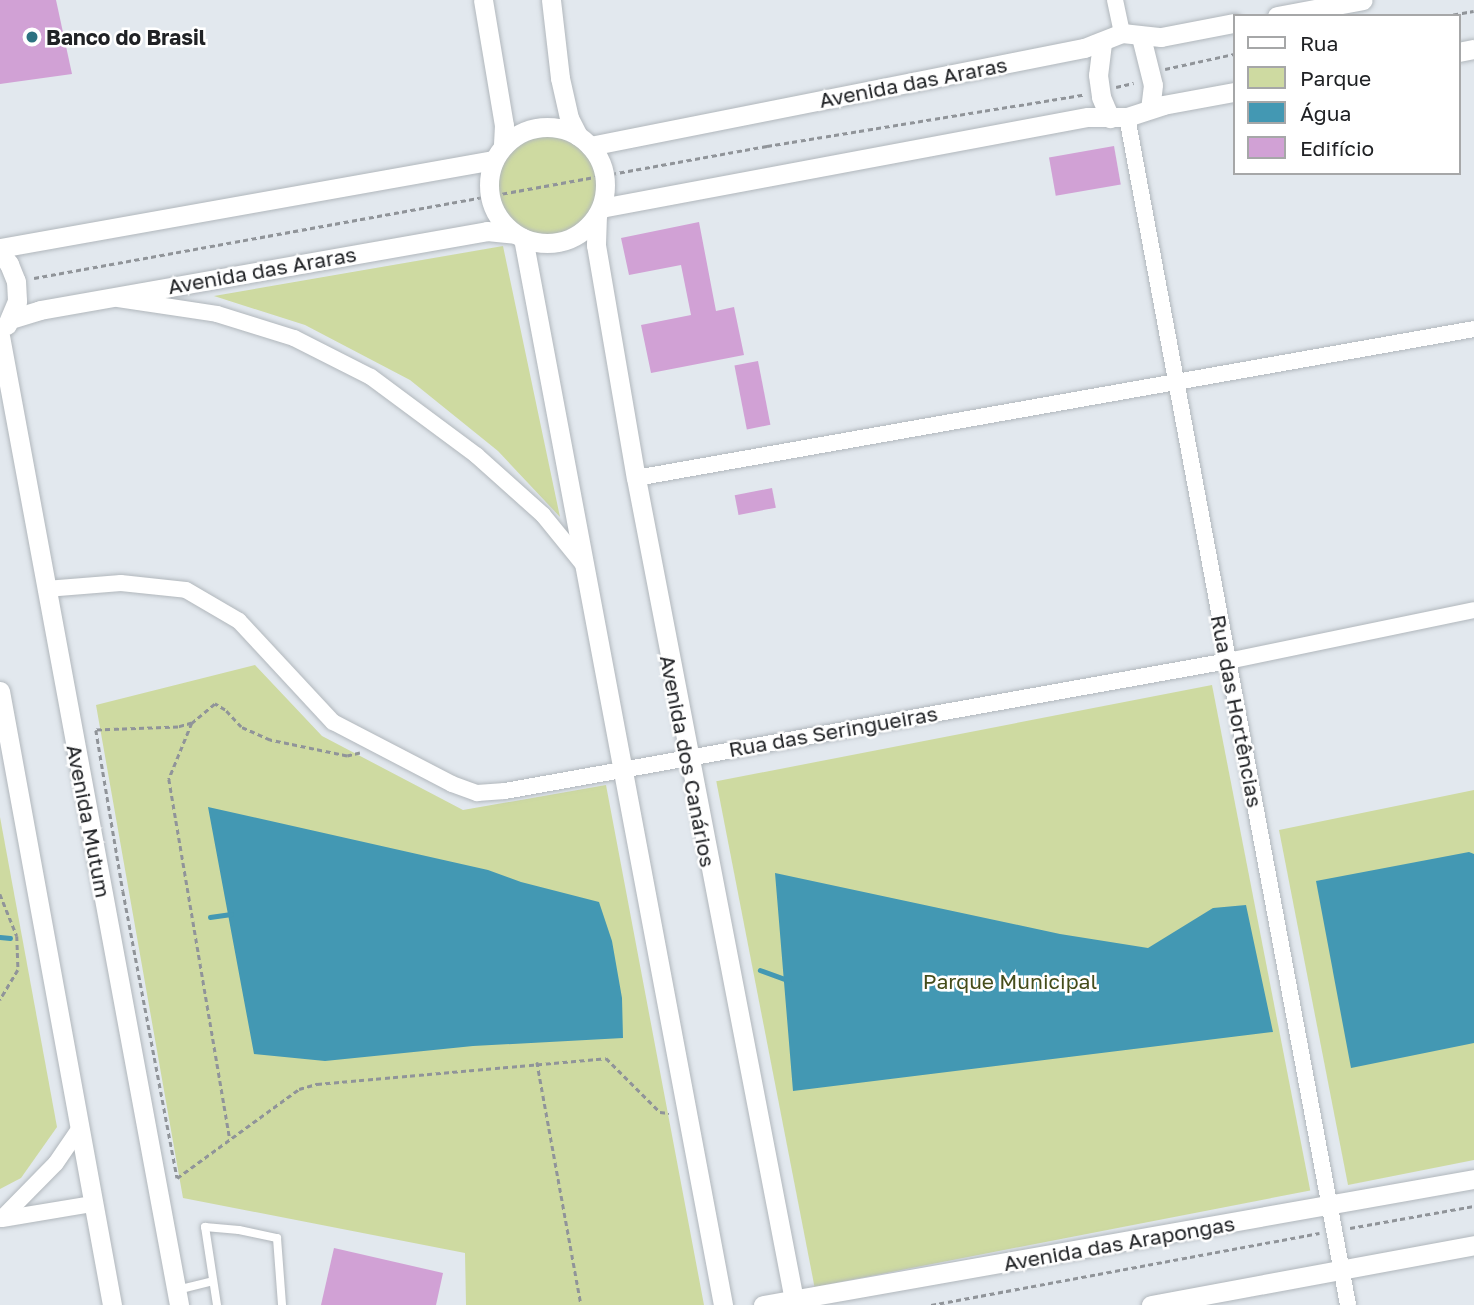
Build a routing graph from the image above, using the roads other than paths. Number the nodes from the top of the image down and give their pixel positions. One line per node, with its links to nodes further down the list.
1 (483, 0): 13 (street)
2 (551, 0): 12 (street)
3 (1115, 0): 7 (street)
4 (1363, 0): 5 (street)
5 (1288, 14)
6 (1232, 23): 7 (street, Avenida das Araras)
7 (1131, 35): 8 (street, Avenida das Araras); 10 (street)
8 (1102, 43): 11 (street); 12 (street, Avenida das Araras)
9 (1232, 92): 10 (street)
10 (1150, 109): 11 (street)
11 (1118, 117): 14 (street); 20 (street, Rua das Hortências)
12 (584, 141): 13 (street); 14 (street, Avenida dos Canários)
13 (498, 153): 15 (street); 16 (street)
14 (599, 211): 15 (street, Avenida das Araras); 21 (street, Avenida dos Canários)
15 (519, 236): 17 (street, Avenida das Araras); 22 (street)
16 (0, 250): 19 (street, Avenida Mutum)
17 (109, 298): 19 (street, Avenida das Araras); 22 (street)
18 (1474, 329): 20 (street)
19 (4, 330): 23 (street, Avenida Mutum)
20 (1176, 383): 21 (street); 25 (street, Rua das Hortências)
21 (636, 478): 27 (street, Avenida dos Canários)
22 (583, 564): 28 (street)
23 (46, 589): 28 (street, Rua das Seringueiras); 37 (street, Avenida Mutum)
24 (1474, 610): 25 (street, Rua das Seringueiras)
25 (1228, 661): 27 (street, Rua das Seringueiras); 32 (street, Rua das Hortências)
26 (0, 691): 29 (street)
27 (687, 757): 28 (street, Rua das Seringueiras); 38 (street, Avenida dos Canários)
28 (620, 768): 42 (street)
29 (79, 1128): 31 (street); 33 (street)
30 (1474, 1179): 32 (street, Avenida das Arapongas)
31 (93, 1204): 33 (street); 39 (street)
32 (1330, 1206): 35 (street, Rua das Hortências); 38 (street, Avenida das Arapongas)
33 (0, 1219)
34 (1474, 1245): 35 (street)
35 (1342, 1270): 44 (street); 45 (street, Rua das Hortências)
36 (213, 1281): 37 (lane); 40 (lane); 41 (lane)
37 (178, 1297)
38 (794, 1302): 43 (street, Avenida das Arapongas)
39 (112, 1305)
40 (217, 1305)
41 (282, 1305)
42 (723, 1305)
43 (763, 1305)
44 (1151, 1305)
45 (1348, 1305)

